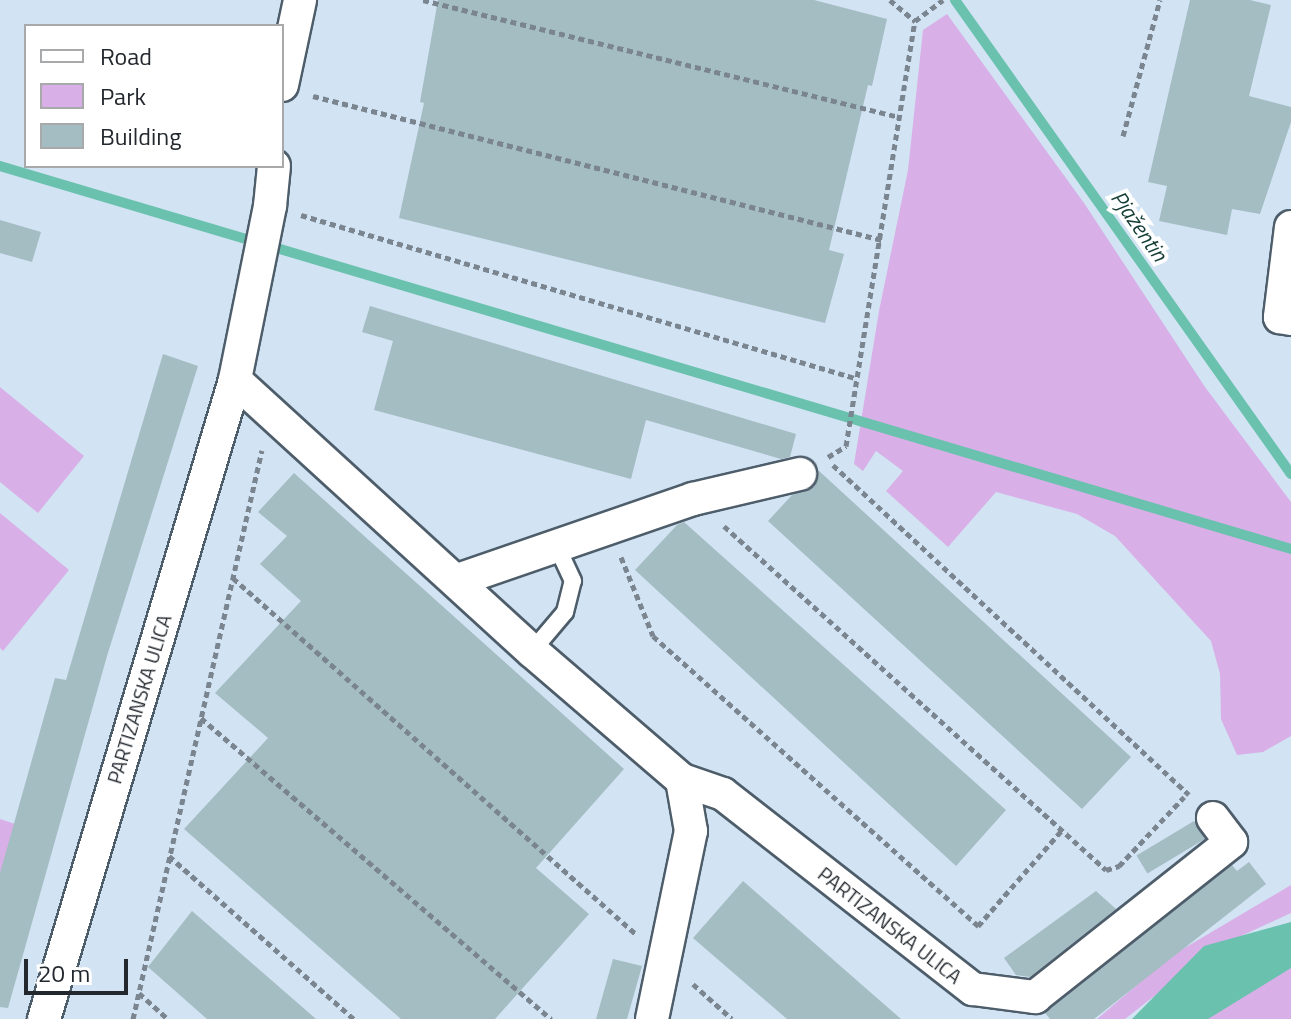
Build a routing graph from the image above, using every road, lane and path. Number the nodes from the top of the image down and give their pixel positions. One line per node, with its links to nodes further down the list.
1 (300, 0): 7 (street)
2 (423, 0): 8 (path)
3 (890, 0): 6 (path)
4 (943, 0): 6 (path)
5 (1160, 0): 9 (path)
6 (915, 21): 8 (path)
7 (290, 89): 13 (path)
8 (900, 117): 13 (path)
9 (1123, 136)
10 (274, 168): 11 (street, PARTIZANSKA ULICA)
11 (270, 206): 15 (path); 16 (street, PARTIZANSKA ULICA)
12 (1291, 227): 14 (street)
13 (882, 240): 15 (path)
14 (1291, 319)
15 (855, 378): 18 (path)
16 (235, 380): 17 (street); 34 (street, PARTIZANSKA ULICA)
17 (287, 427): 23 (path); 24 (street)
18 (846, 446)
19 (813, 466): 20 (street); 28 (path)
20 (693, 499): 21 (street); 30 (path)
21 (608, 527): 22 (street); 30 (path)
22 (556, 545): 24 (street); 25 (lane)
23 (233, 578): 26 (path); 32 (path)
24 (458, 580): 25 (street, PARTIZANSKA ULICA)
25 (532, 651): 27 (street, PARTIZANSKA ULICA)
26 (201, 718): 31 (path); 38 (path)
27 (682, 780): 29 (street, PARTIZANSKA ULICA); 32 (street)
28 (1187, 794): 29 (path); 30 (path)
29 (1213, 818)
30 (1062, 830)
31 (169, 856): 33 (path); 37 (path)
32 (664, 959): 39 (street); 40 (path)
33 (138, 993): 35 (path); 36 (path)
34 (44, 1019)
35 (133, 1019)
36 (168, 1019)
37 (354, 1019)
38 (551, 1019)
39 (652, 1019)
40 (732, 1019)

